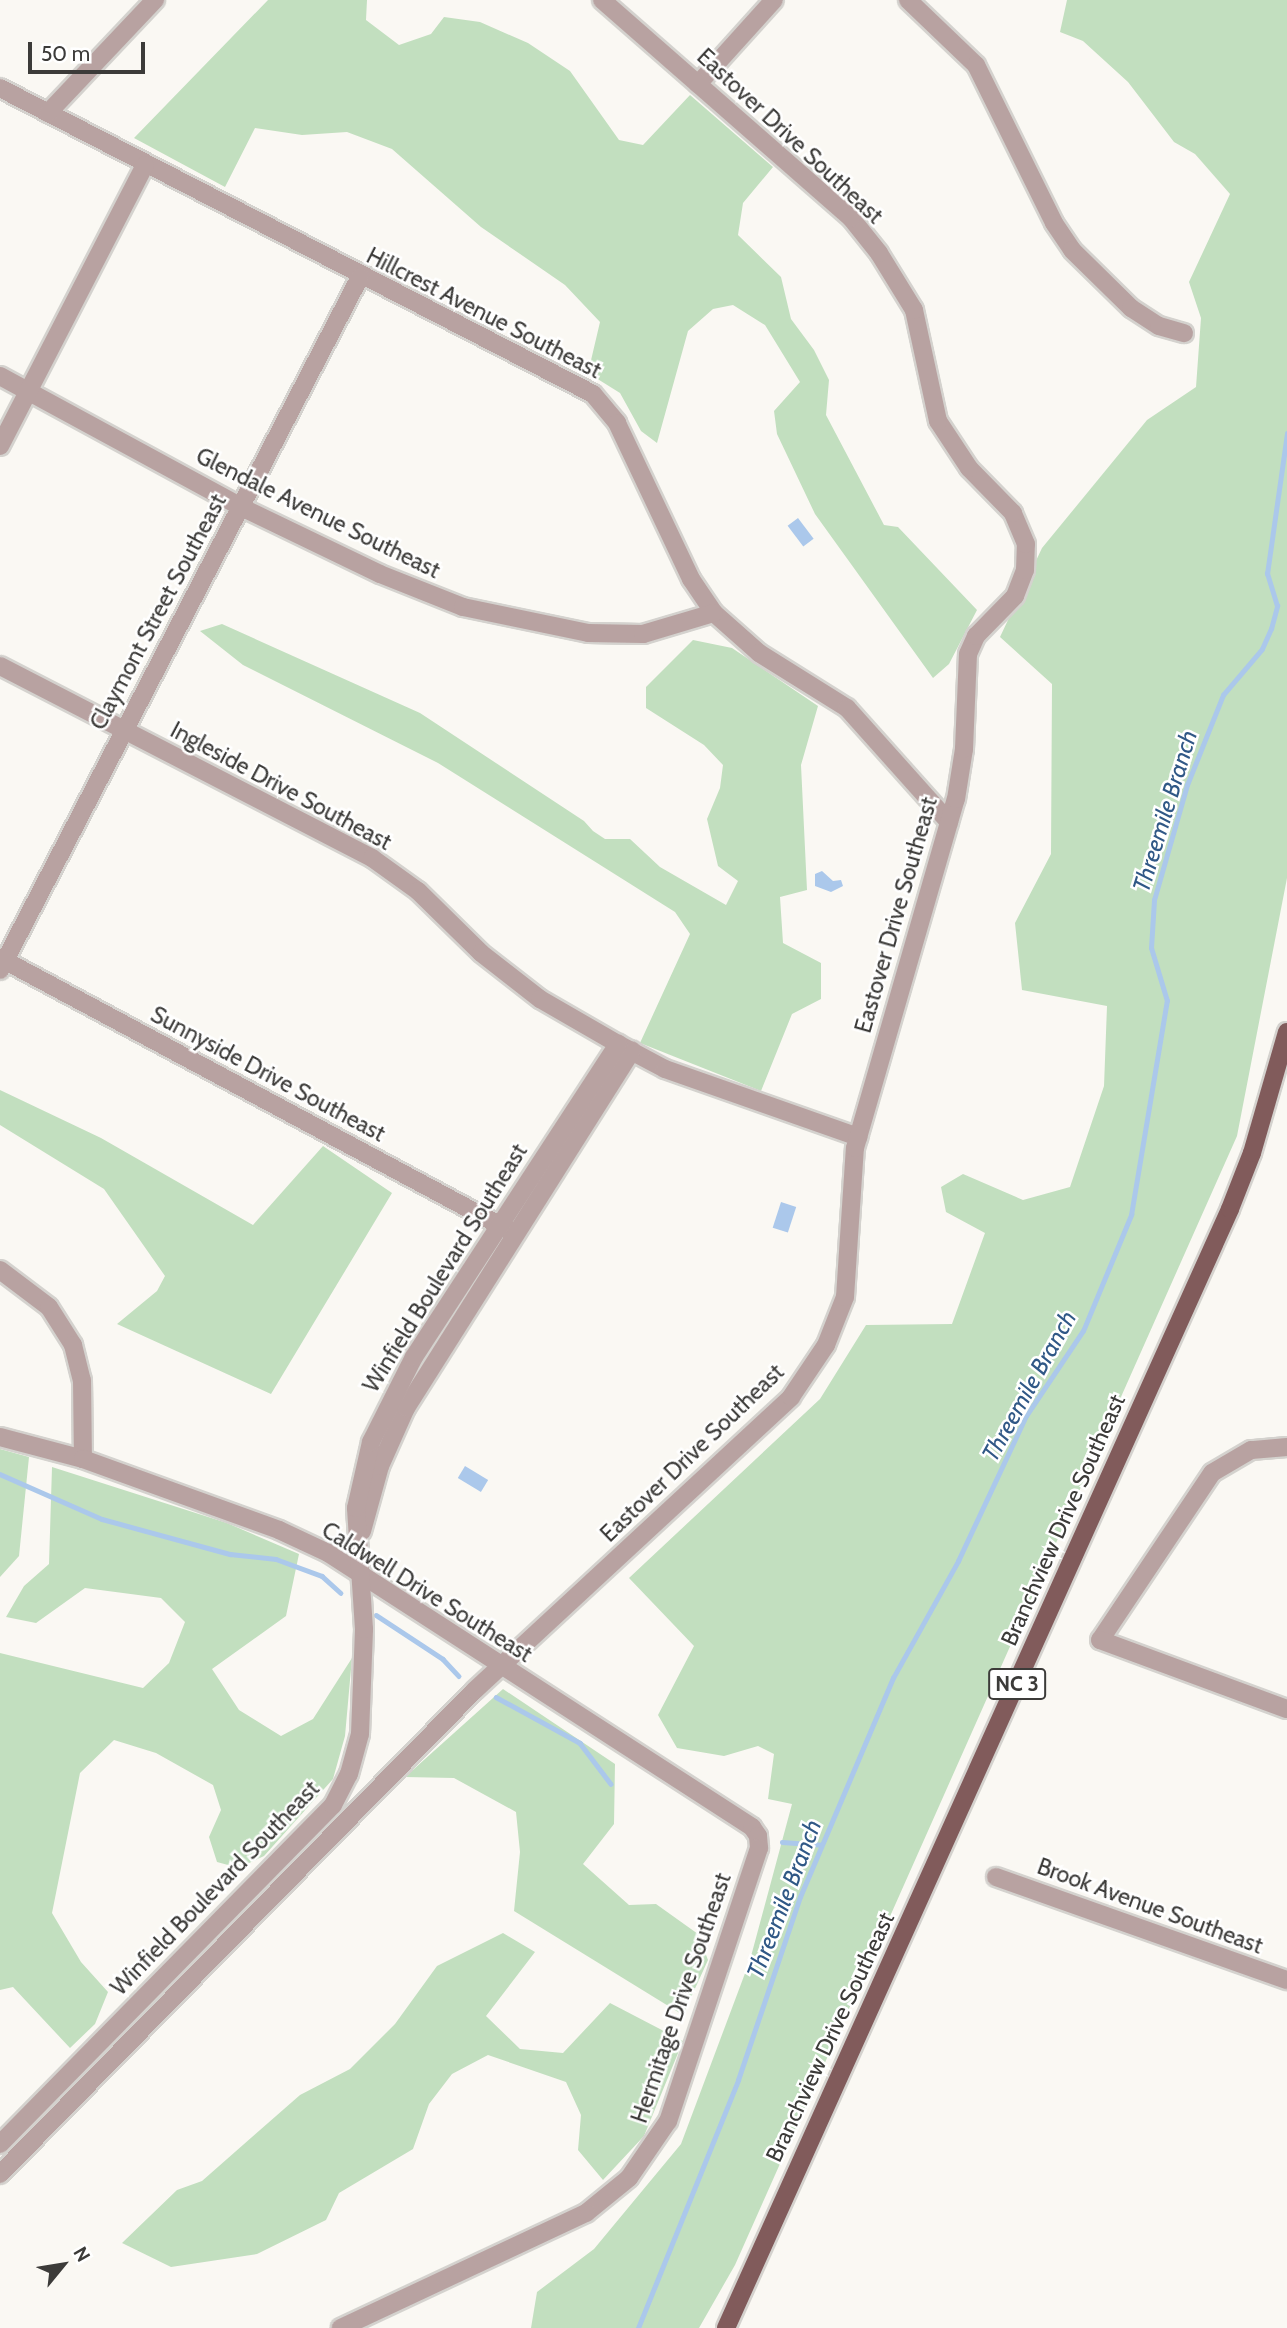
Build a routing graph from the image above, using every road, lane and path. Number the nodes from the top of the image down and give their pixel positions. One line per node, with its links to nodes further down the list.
1 (155, 0): 7 (street)
2 (602, 0): 5 (street, Eastover Drive Southeast)
3 (774, 0): 5 (street)
4 (908, 0): 10 (street)
5 (698, 84): 18 (street, Eastover Drive Southeast)
6 (0, 88): 7 (street, Hillcrest Avenue Southeast)
7 (48, 113): 8 (street, Hillcrest Avenue Southeast)
8 (145, 164): 9 (street, Hillcrest Avenue Southeast); 12 (street)
9 (360, 277): 14 (street, Claymont Street Southeast); 15 (street, Hillcrest Avenue Southeast)
10 (1184, 333)
11 (0, 376): 12 (street, Glendale Avenue Southeast)
12 (28, 392): 13 (street); 14 (street, Glendale Avenue Southeast)
13 (0, 446)
14 (241, 507): 15 (street, Glendale Avenue Southeast); 17 (street, Claymont Street Southeast)
15 (714, 613): 18 (street, Hillcrest Avenue Southeast)
16 (0, 666): 17 (street, Ingleside Drive Southeast)
17 (124, 730): 19 (street, Claymont Street Southeast); 21 (street, Ingleside Drive Southeast)
18 (949, 822): 22 (street, Eastover Drive Southeast)
19 (2, 963): 23 (street, Sunnyside Drive Southeast)
20 (1287, 1032): 38 (main road, Branchview Drive Southeast / NC 3)
21 (625, 1047): 22 (street, Ingleside Drive Southeast); 23 (street, Winfield Boulevard Southeast)
22 (858, 1137): 29 (street, Eastover Drive Southeast)
23 (507, 1229): 28 (street, Winfield Boulevard Southeast)
24 (0, 1270): 27 (street)
25 (0, 1437): 27 (street, Caldwell Drive Southeast)
26 (1287, 1447): 30 (street)
27 (83, 1459): 28 (street, Caldwell Drive Southeast)
28 (362, 1575): 29 (street, Caldwell Drive Southeast); 35 (street, Winfield Boulevard Southeast)
29 (500, 1667): 31 (street, Eastover Drive Southeast); 32 (street, Caldwell Drive Southeast)
30 (1287, 1709)
31 (347, 1820): 36 (street, Winfield Boulevard Southeast)
32 (758, 1836): 37 (street, Hermitage Drive Southeast)
33 (996, 1877): 34 (street, Brook Avenue Southeast)
34 (1287, 1980)
35 (0, 2144)
36 (0, 2174)
37 (341, 2328)
38 (726, 2328)

